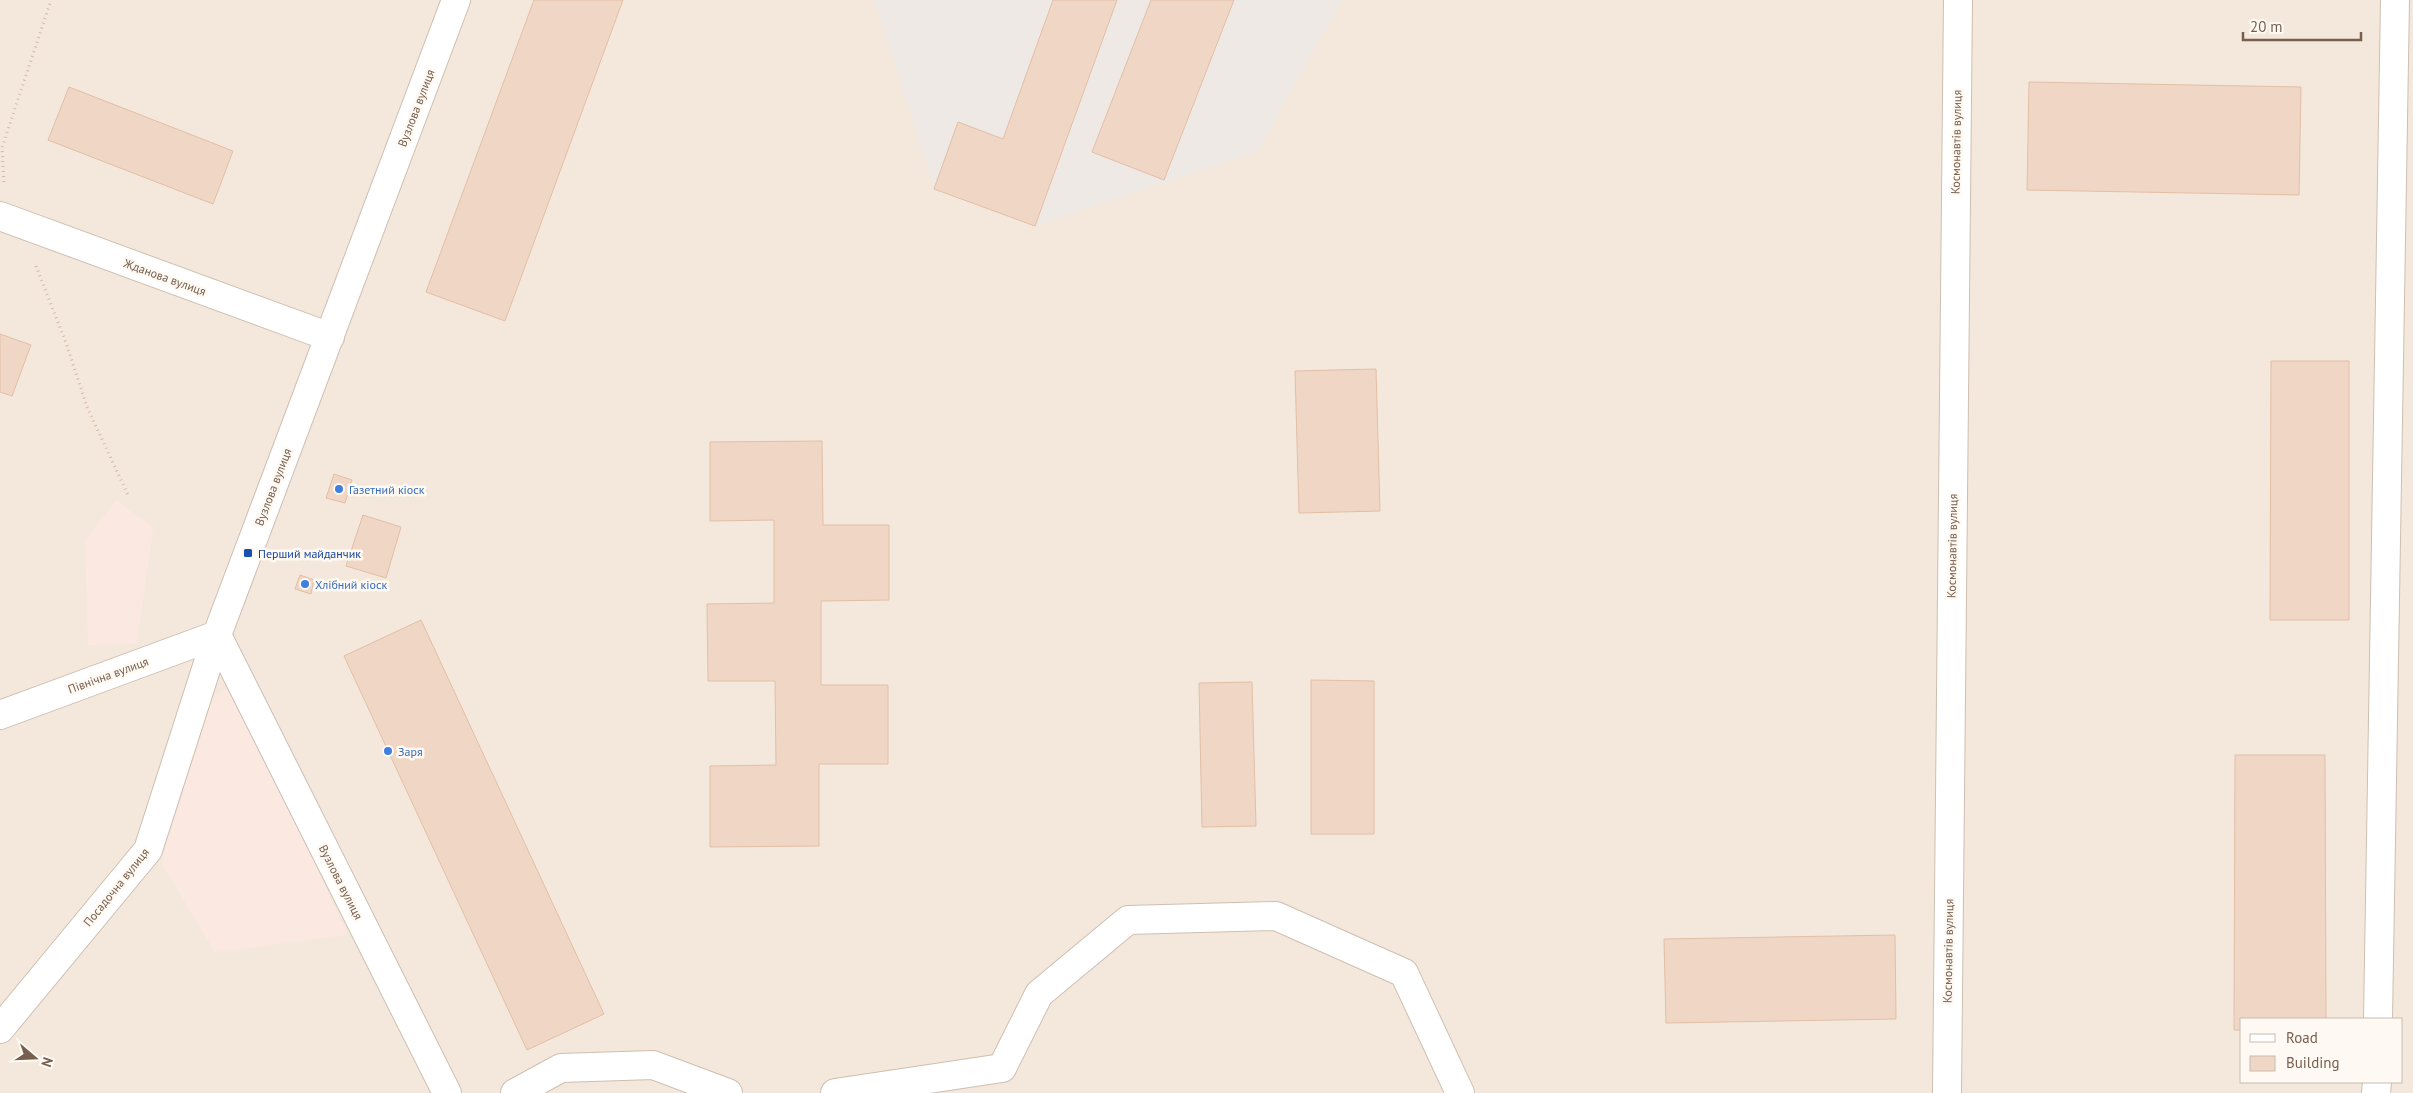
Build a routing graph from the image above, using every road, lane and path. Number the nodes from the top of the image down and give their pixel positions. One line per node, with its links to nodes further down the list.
1 (456, 0): 5 (street, Вузлова вулиця)
2 (1958, 0): 15 (street, Космонавтів вулиця)
3 (2395, 0): 8 (street)
4 (0, 216): 5 (street, Жданова вулиця)
5 (330, 338): 6 (street, Вузлова вулиця)
6 (217, 635): 7 (street, Північна вулиця); 9 (street, Посадочна вулиця); 10 (street, Вузлова вулиця)
7 (0, 715)
8 (2378, 1018)
9 (0, 1029)
10 (447, 1093)
11 (515, 1093): 12 (street)
12 (728, 1093)
13 (835, 1093): 14 (street)
14 (1460, 1093)
15 (1947, 1093)

